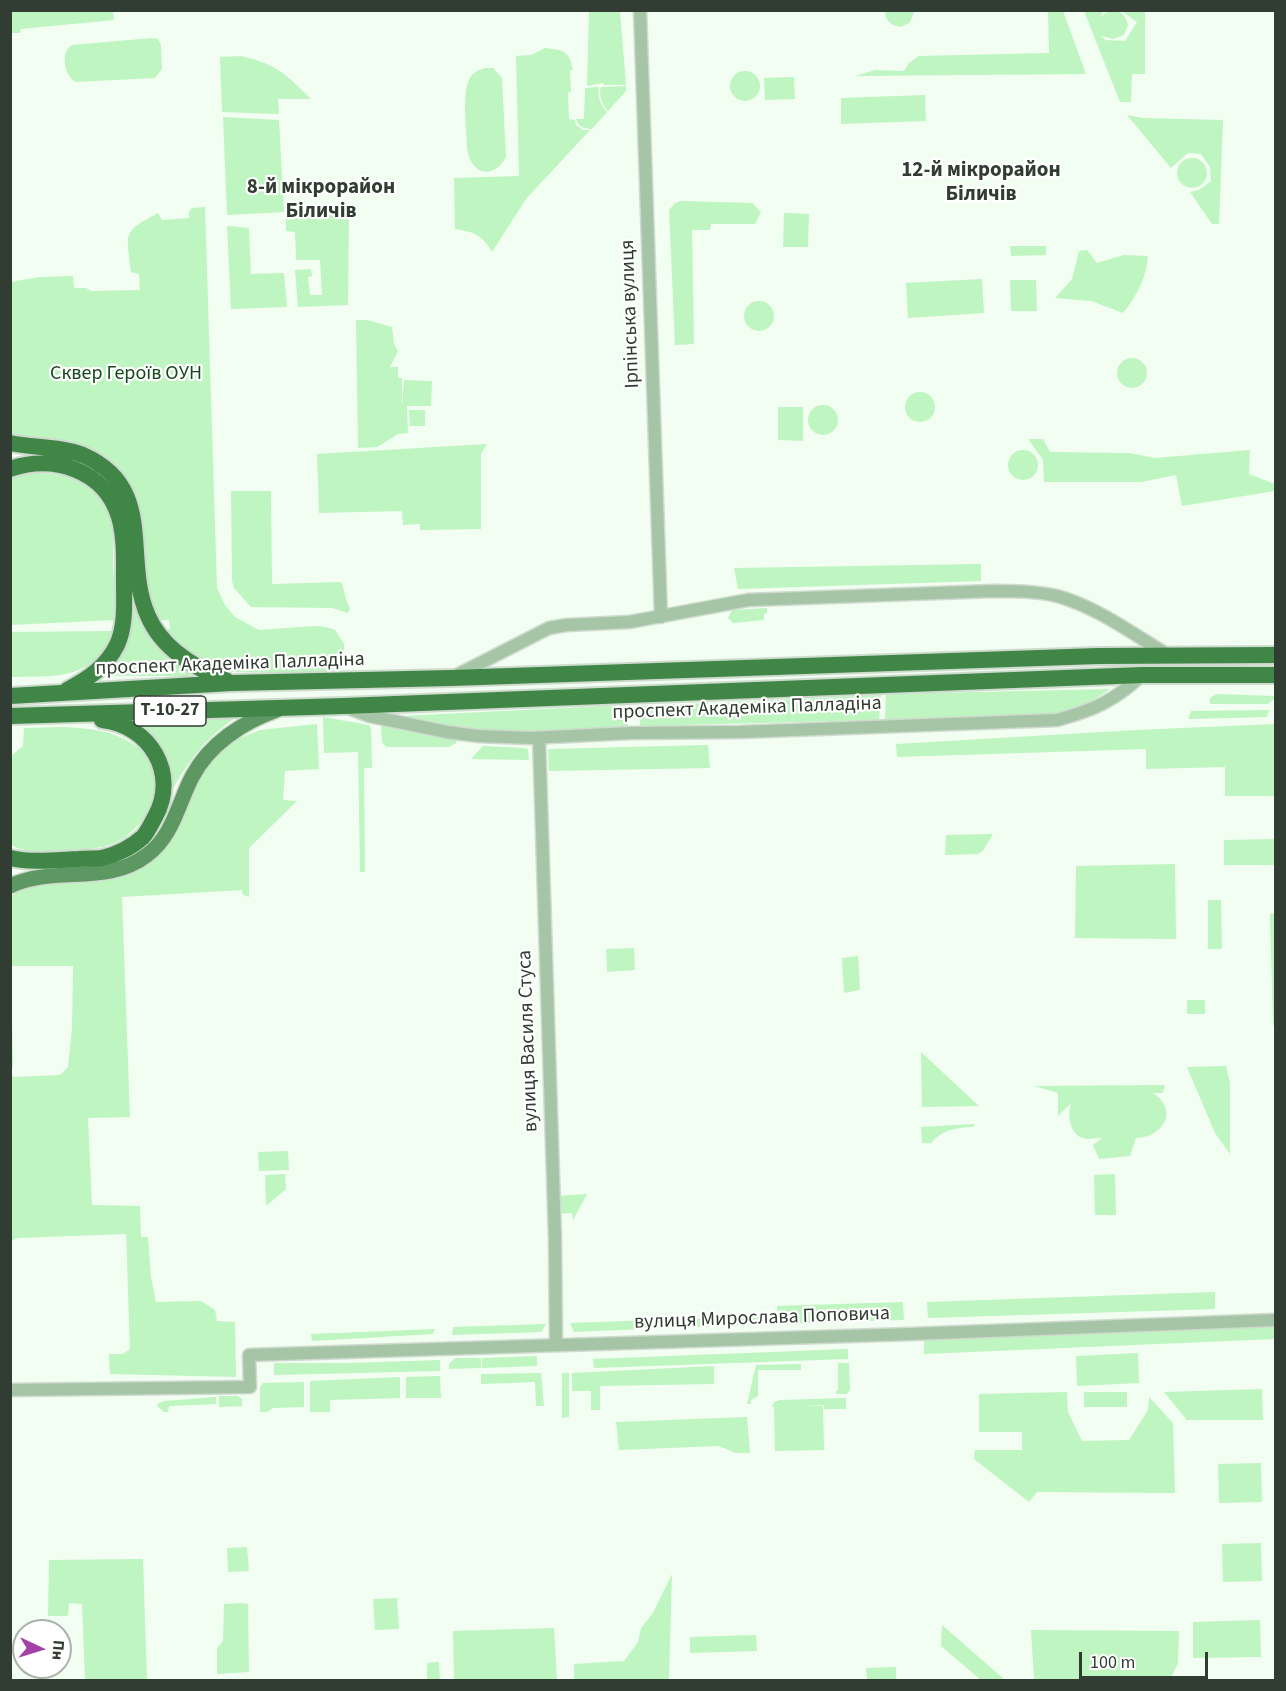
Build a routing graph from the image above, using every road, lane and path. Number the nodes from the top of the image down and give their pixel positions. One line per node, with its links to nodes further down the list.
1 (640, 10): 4 (street, Ірпінська вулиця)
2 (10, 443): 10 (highway)
3 (10, 469): 11 (highway)
4 (661, 617): 5 (street, проспект Академіка Палладіна); 9 (street, проспект Академіка Палладіна)
5 (1168, 654): 6 (highway, проспект Академіка Палладіна); 9 (highway, проспект Академіка Палладіна)
6 (1275, 656)
7 (1142, 675): 8 (highway, проспект Академіка Палладіна); 13 (highway, проспект Академіка Палладіна); 17 (street, проспект Академіка Палладіна)
8 (1275, 675)
9 (451, 678): 10 (highway, проспект Академіка Палладіна)
10 (231, 683): 11 (highway, проспект Академіка Палладіна)
11 (61, 693): 12 (highway, проспект Академіка Палладіна)
12 (10, 696)
13 (344, 706): 14 (highway, проспект Академіка Палладіна); 17 (street, проспект Академіка Палладіна)
14 (284, 707): 15 (highway, проспект Академіка Палладіна / Т-10-27); 19 (main road)
15 (56, 715): 16 (highway, проспект Академіка Палладіна / Т-10-27); 18 (highway)
16 (10, 716)
17 (539, 738): 21 (street, вулиця Василя Стуса)
18 (10, 858)
19 (10, 886)
20 (1275, 1320): 21 (street, вулиця Мирослава Поповича)
21 (556, 1344): 22 (street, вулиця Мирослава Поповича)
22 (10, 1390)

